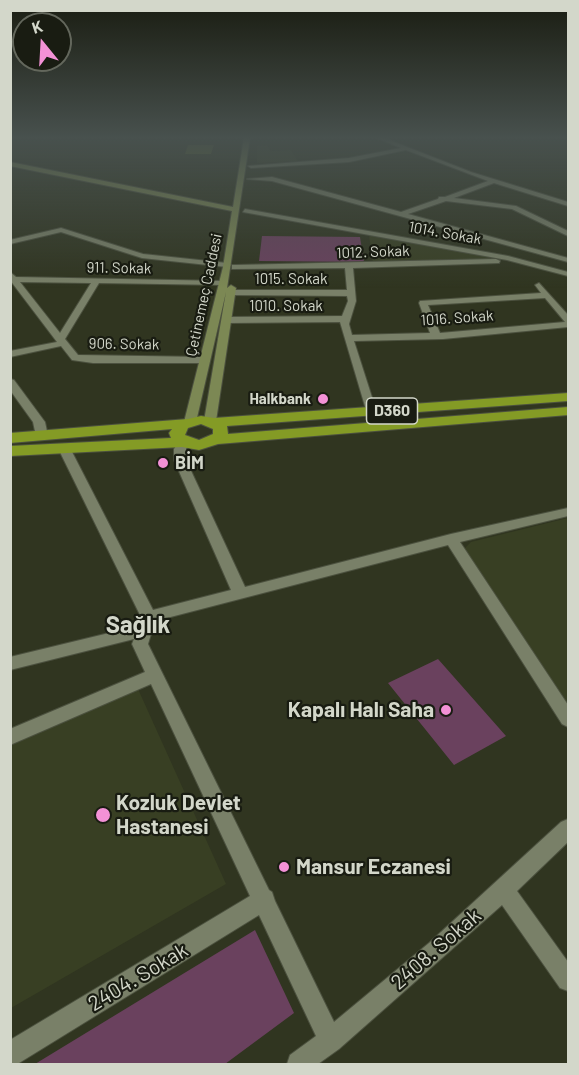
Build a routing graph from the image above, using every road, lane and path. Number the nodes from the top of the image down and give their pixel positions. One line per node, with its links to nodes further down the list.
1 (127, 188): 9 (main road)
2 (243, 188): 9 (main road, Çetinemeç Caddesi)
3 (247, 188): 9 (main road, Çetinemeç Caddesi)
4 (305, 188): 10 (street)
5 (472, 188): 7 (street)
6 (517, 188): 8 (street)
7 (441, 198): 10 (street); 11 (street)
8 (568, 204)
9 (241, 211): 13 (street, 1014. Sokak); 15 (main road, Çetinemeç Caddesi)
10 (400, 215): 14 (street)
11 (568, 234)
12 (10, 242): 15 (street, 1012. Sokak)
13 (512, 259): 16 (street, 1012. Sokak); 17 (street, 1014. Sokak)
14 (568, 260)
15 (231, 266): 16 (street, 1012. Sokak); 20 (main road, Çetinemeç Caddesi); 22 (main road, Çetinemeç Caddesi)
16 (349, 266): 23 (street)
17 (568, 274)
18 (12, 277): 19 (street, 911. Sokak); 30 (street, 906. Sokak)
19 (96, 281): 20 (street, 911. Sokak); 30 (street)
20 (223, 283): 32 (main road, Çetinemeç Caddesi)
21 (539, 285): 24 (street)
22 (230, 293): 23 (street, 1015. Sokak); 26 (main road, Çetinemeç Caddesi)
23 (351, 293): 25 (street)
24 (545, 295): 27 (street); 28 (street)
25 (346, 319): 26 (street, 1010. Sokak); 29 (street)
26 (227, 320): 38 (main road, Çetinemeç Caddesi)
27 (568, 322): 28 (street, 1016. Sokak)
28 (436, 336): 29 (street, 1016. Sokak)
29 (348, 338): 36 (street)
30 (62, 341): 31 (street); 32 (street, 906. Sokak)
31 (10, 354)
32 (205, 360): 37 (main road, Çetinemeç Caddesi)
33 (10, 382): 39 (street)
34 (568, 397): 36 (highway, D360)
35 (568, 411): 41 (highway, D360)
36 (372, 413): 38 (highway, D360)
37 (188, 422): 38 (highway); 39 (highway); 42 (highway)
38 (212, 422): 41 (highway)
39 (42, 436): 40 (highway)
40 (10, 438)
41 (216, 440): 42 (highway)
42 (184, 442): 43 (highway); 47 (street)
43 (64, 448): 44 (highway); 48 (street)
44 (10, 451)
45 (568, 512): 46 (street)
46 (451, 539): 47 (street); 51 (street)
47 (240, 593): 48 (street)
48 (147, 623): 49 (street); 50 (street)
49 (10, 663)
50 (154, 675): 52 (street); 55 (street)
51 (568, 719)
52 (10, 737)
53 (568, 829): 54 (street, 2408. Sokak)
54 (504, 890): 56 (street); 57 (street, 2408. Sokak)
55 (264, 899): 57 (street); 58 (street, 2404. Sokak)
56 (568, 980)
57 (331, 1041): 59 (street, 2408. Sokak)
58 (10, 1054)
59 (299, 1065)

